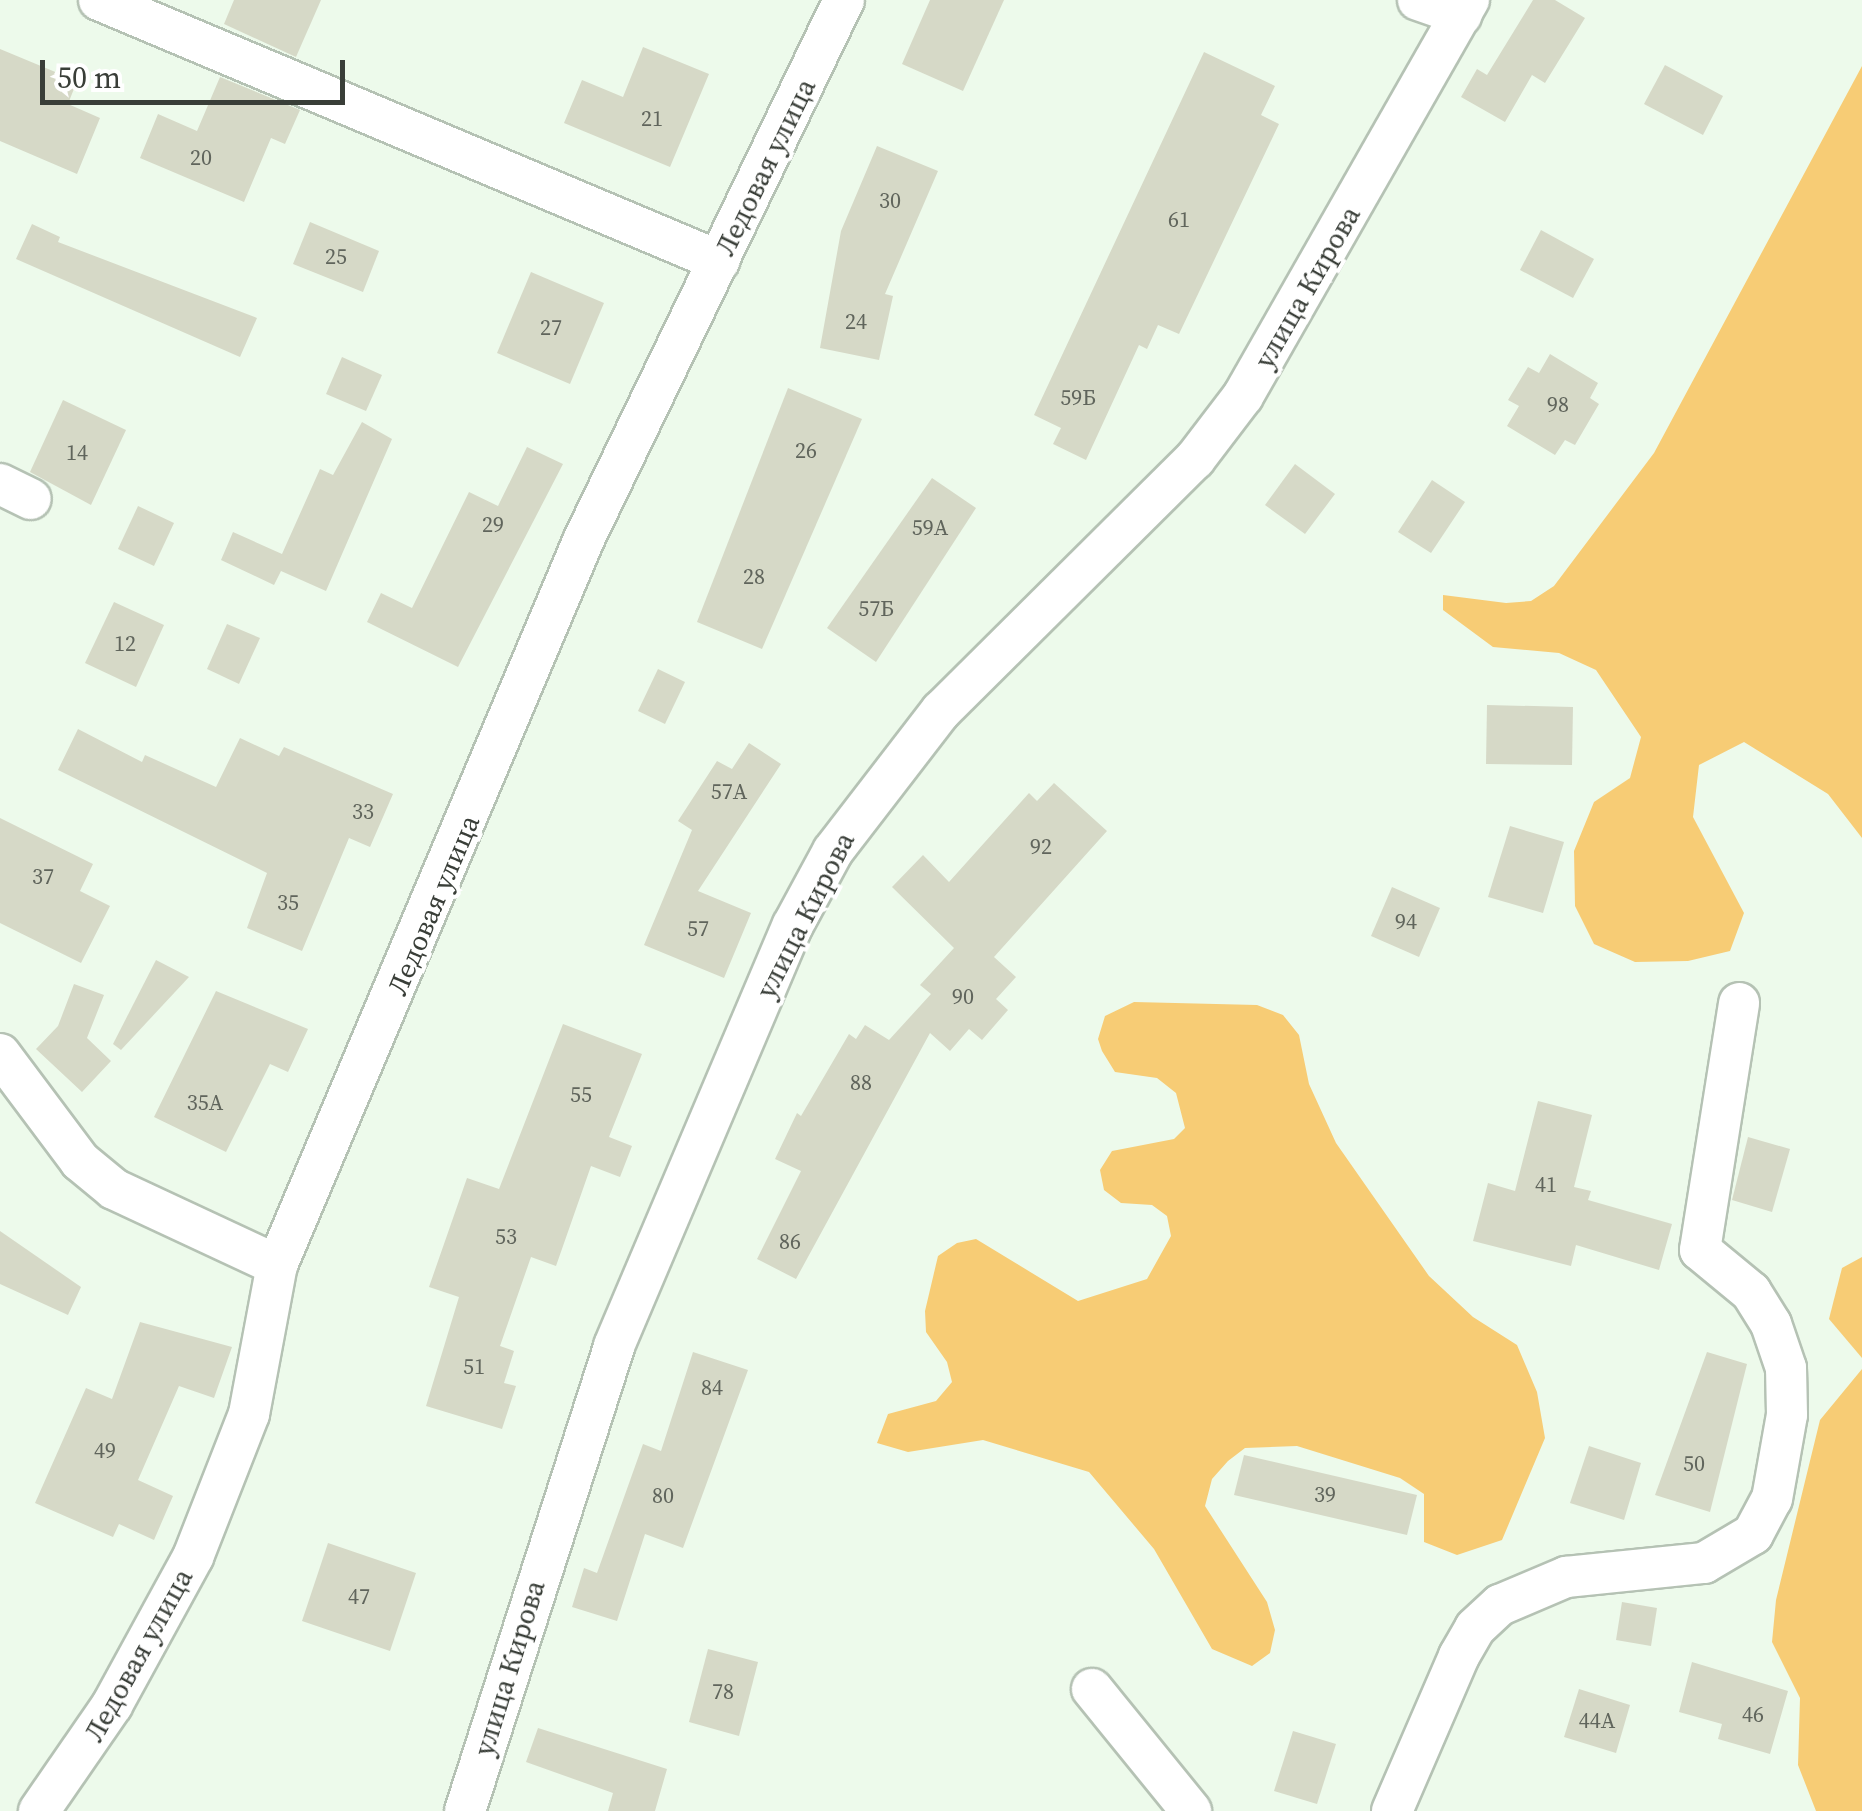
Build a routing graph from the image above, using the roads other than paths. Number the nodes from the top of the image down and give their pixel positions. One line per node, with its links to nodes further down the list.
1 (99, 0): 5 (street)
2 (844, 0): 5 (street, Ледовая улица)
3 (1418, 0): 4 (street)
4 (1465, 8): 11 (street, улица Кирова)
5 (719, 261): 8 (street, Ледовая улица)
6 (1739, 1004): 13 (street)
7 (0, 1054): 8 (street)
8 (277, 1265): 10 (street, Ледовая улица)
9 (1092, 1689): 12 (street)
10 (40, 1811)
11 (465, 1811)
12 (1192, 1811)
13 (1392, 1811)

